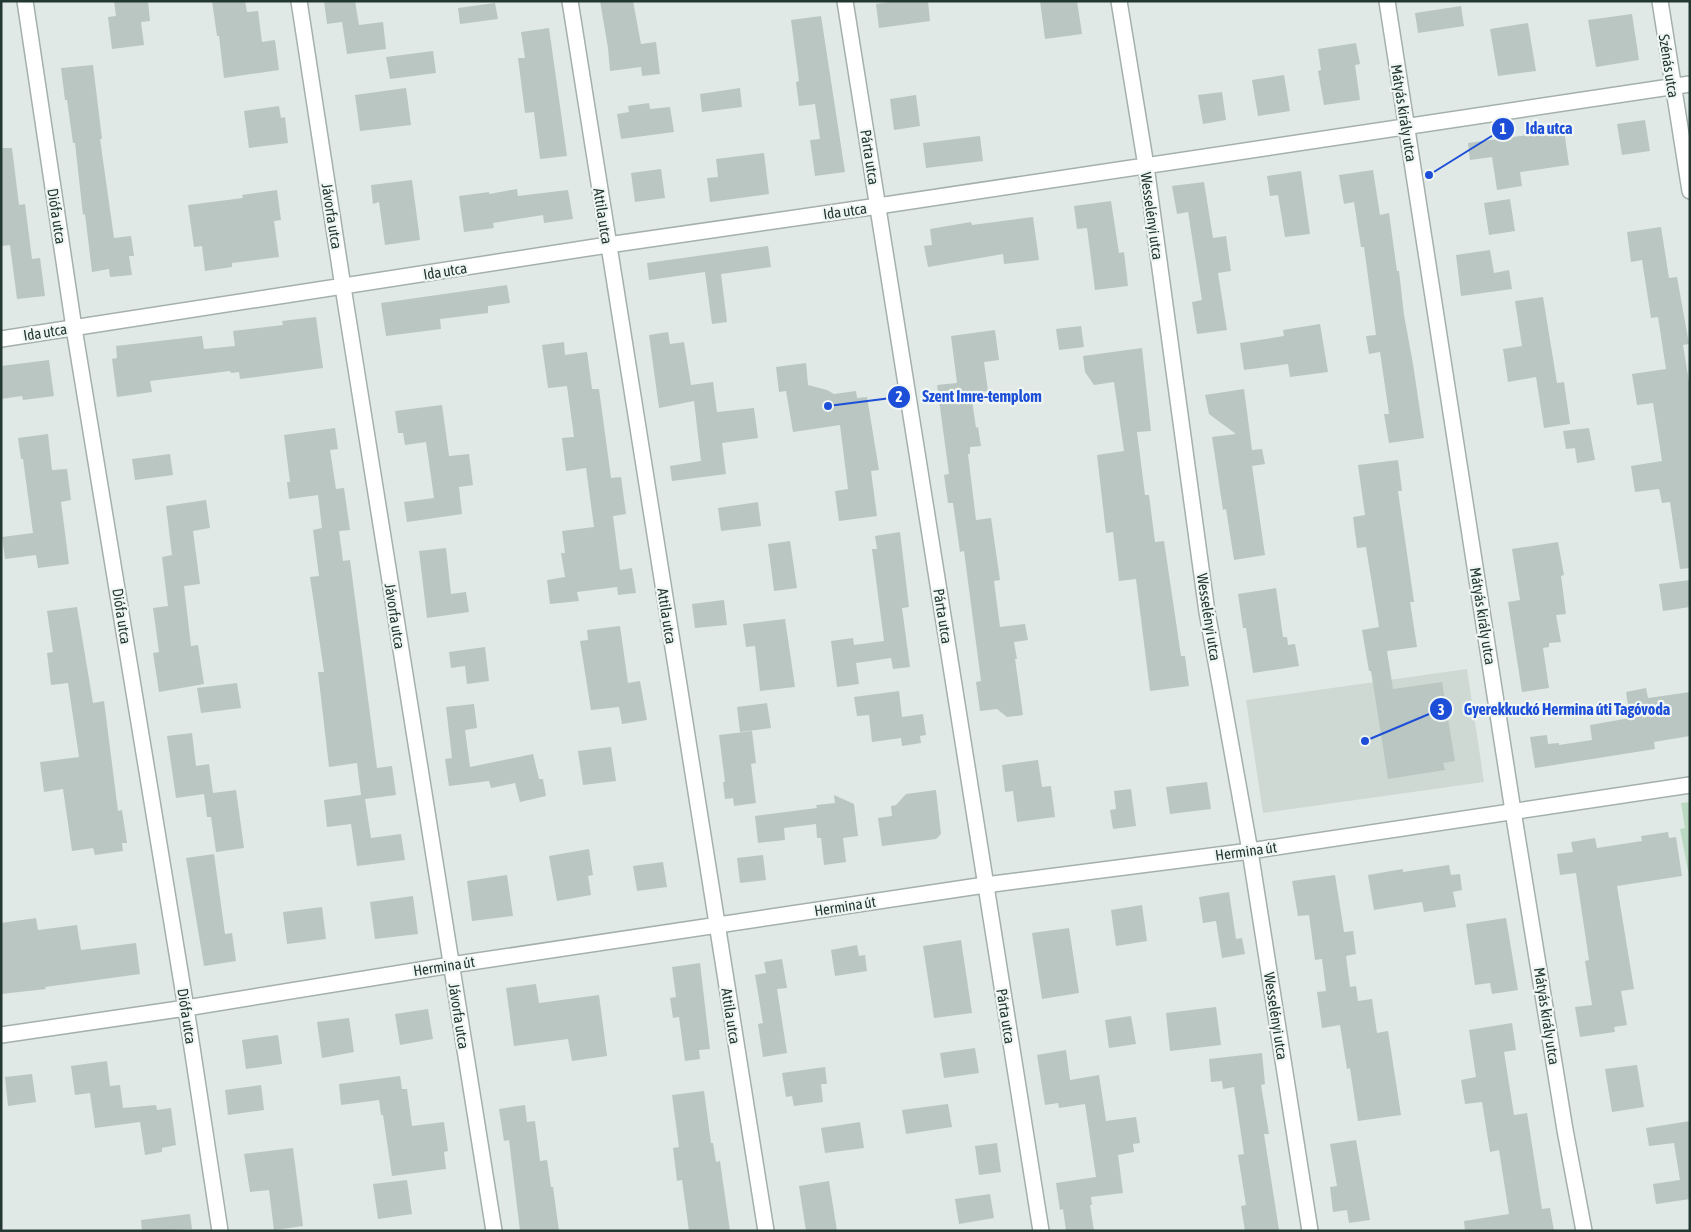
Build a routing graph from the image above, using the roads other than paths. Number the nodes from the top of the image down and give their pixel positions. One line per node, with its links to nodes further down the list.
1 (25, 1): 16 (street, Diófa utca)
2 (300, 1): 15 (street, Jávorfa utca)
3 (570, 1): 14 (street, Attila utca)
4 (845, 1): 13 (street, Párta utca)
5 (1120, 1): 11 (street, Wesselényi utca)
6 (1387, 1): 10 (street, Mátyás király utca)
7 (1660, 1): 9 (street, Szénás utca)
8 (1690, 84): 9 (street, Ida utca)
9 (1672, 86): 10 (street, Ida utca); 12 (street, Szénás utca)
10 (1406, 127): 11 (street, Ida utca); 19 (street, Mátyás király utca)
11 (1146, 166): 13 (street, Ida utca); 20 (street, Wesselényi utca)
12 (1690, 191)
13 (878, 206): 14 (street, Ida utca); 21 (street, Párta utca)
14 (608, 245): 15 (street, Ida utca); 22 (street, Attila utca)
15 (343, 287): 16 (street, Ida utca); 23 (street, Jávorfa utca)
16 (74, 328): 17 (street, Ida utca); 24 (street, Diófa utca)
17 (1, 339)
18 (1690, 785): 19 (street, Hermina út)
19 (1513, 811): 20 (street, Hermina út); 31 (street, Mátyás király utca)
20 (1250, 850): 21 (street, Hermina út); 30 (street, Wesselényi utca)
21 (985, 885): 22 (street, Hermina út); 29 (street, Párta utca)
22 (716, 926): 23 (street, Hermina út); 28 (street, Attila utca)
23 (451, 965): 24 (street, Hermina út); 27 (street, Jávorfa utca)
24 (186, 1008): 25 (street, Hermina út); 26 (street, Diófa utca)
25 (1, 1036)
26 (220, 1231)
27 (494, 1231)
28 (766, 1231)
29 (1041, 1231)
30 (1310, 1231)
31 (1584, 1231)

